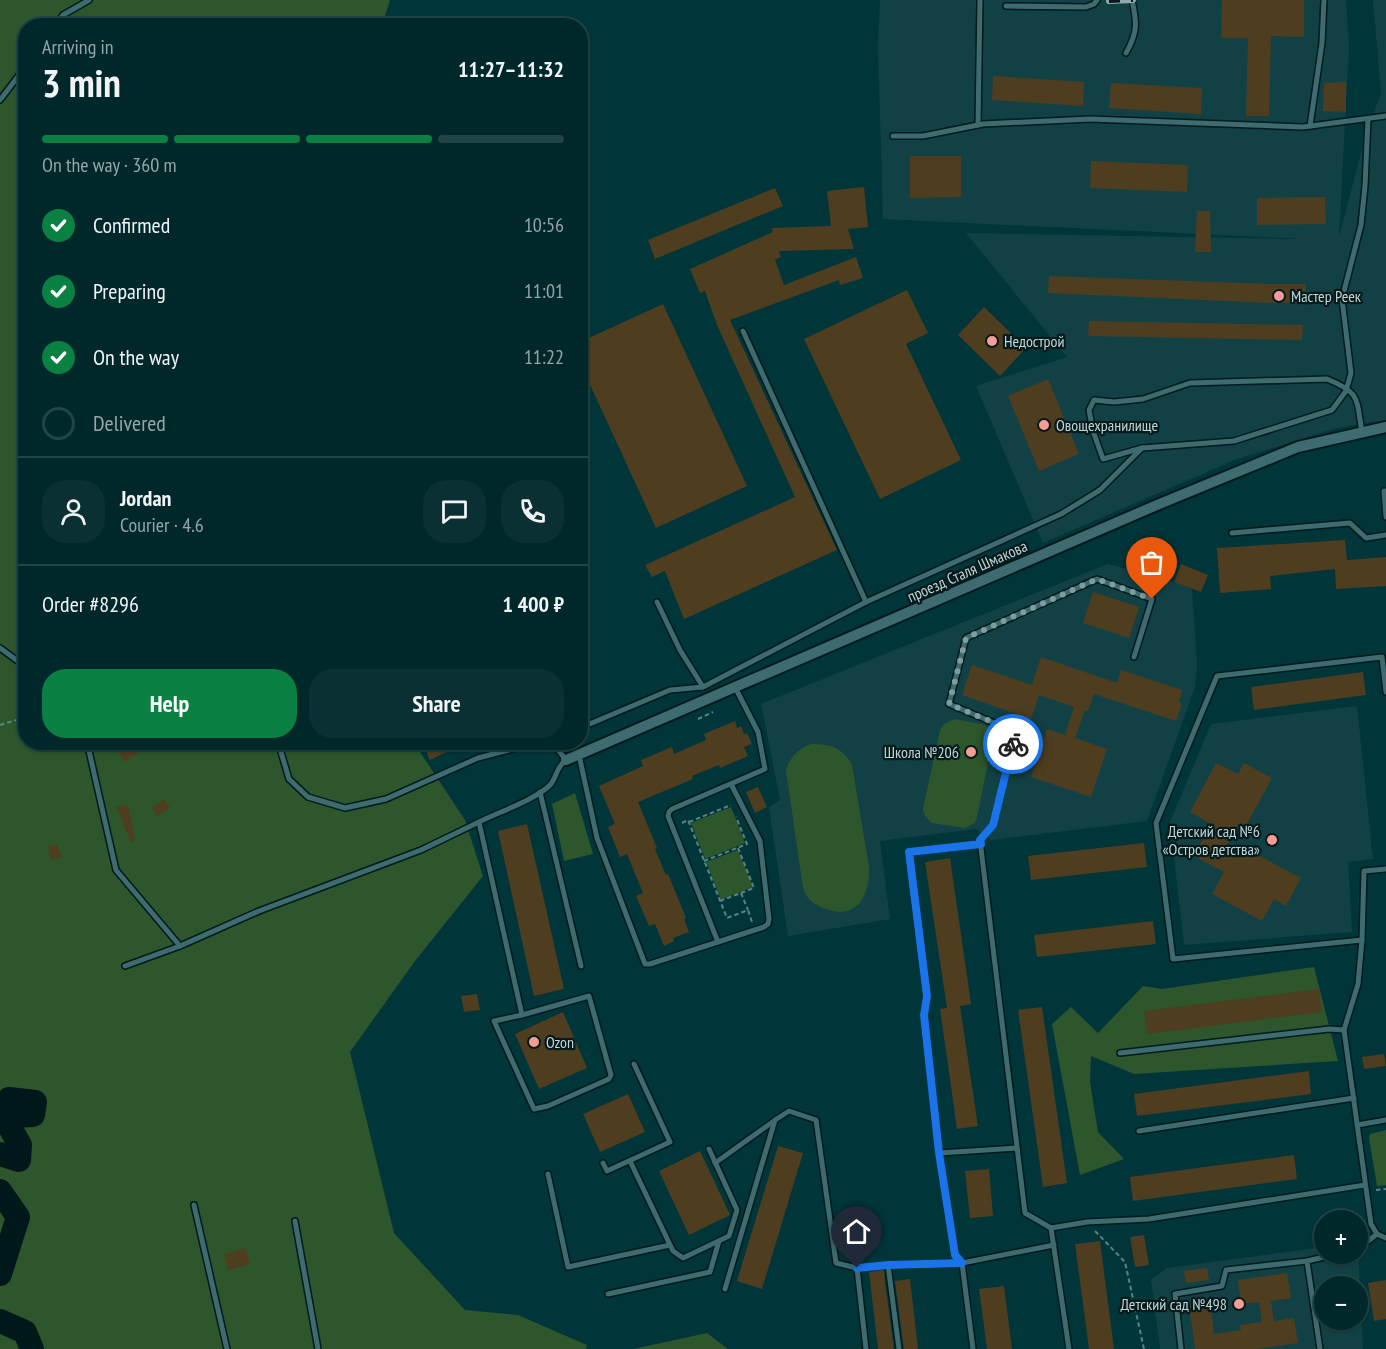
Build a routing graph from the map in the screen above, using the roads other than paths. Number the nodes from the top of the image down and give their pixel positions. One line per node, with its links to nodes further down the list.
1 (89, 0): 7 (lane)
2 (980, 0): 13 (lane)
3 (1097, 0): 6 (lane)
4 (1132, 0): 8 (lane)
5 (1324, 0): 14 (lane)
6 (1006, 6)
7 (61, 18)
8 (1126, 53)
9 (18, 76): 10 (lane)
10 (0, 100)
11 (1386, 116): 12 (lane)
12 (1368, 119): 14 (lane); 17 (lane)
13 (978, 125): 14 (lane); 15 (lane)
14 (1310, 126)
15 (893, 136)
16 (743, 331): 26 (lane)
17 (1347, 387): 19 (lane); 20 (lane); 20 (lane)
18 (1386, 427): 19 (street, проезд Сталя Шмакова)
19 (1362, 432): 31 (street, проезд Сталя Шмакова)
20 (1142, 448): 26 (lane)
21 (1386, 491): 22 (lane)
22 (1386, 517)
23 (1232, 533): 24 (lane)
24 (1386, 535)
25 (657, 602): 30 (lane)
26 (866, 602): 30 (lane)
27 (0, 648): 29 (lane)
28 (1134, 657): 45 (lane)
29 (18, 661)
30 (703, 687): 33 (lane)
31 (735, 687): 34 (street, проезд Сталя Шмакова); 42 (lane)
32 (1386, 692): 47 (lane)
33 (588, 725)
34 (588, 749)
35 (89, 750): 49 (lane)
36 (280, 750): 37 (lane)
37 (509, 750)
38 (557, 750): 41 (lane)
39 (586, 750): 40 (street, проезд Сталя Шмакова)
40 (579, 753): 41 (street, проезд Сталя Шмакова); 48 (lane)
41 (566, 760): 43 (lane)
42 (731, 784): 48 (lane); 48 (lane)
43 (540, 792): 44 (lane); 51 (lane)
44 (479, 822): 49 (lane); 52 (lane)
45 (981, 844): 61 (lane); 63 (lane)
46 (1386, 869): 47 (lane)
47 (1362, 939): 53 (lane)
48 (718, 942)
49 (180, 946): 50 (lane)
50 (125, 966)
51 (582, 966)
52 (522, 1015): 52 (lane)
53 (1344, 1030): 54 (lane); 56 (lane)
54 (1120, 1053)
55 (634, 1064): 64 (lane)
56 (1354, 1098): 59 (lane); 60 (lane)
57 (775, 1120): 66 (lane); 82 (lane); 83 (lane)
58 (1386, 1120): 59 (lane)
59 (1357, 1125): 68 (lane)
60 (1139, 1131)
61 (1017, 1148): 63 (lane); 71 (lane)
62 (709, 1149): 66 (lane)
63 (939, 1153): 80 (lane)
64 (630, 1161): 65 (lane); 76 (lane)
65 (603, 1163)
66 (715, 1163): 74 (lane)
67 (548, 1174): 76 (lane)
68 (1365, 1185): 71 (lane); 72 (lane)
69 (194, 1205): 85 (lane)
70 (295, 1221): 86 (lane)
71 (1051, 1228): 77 (lane)
72 (1377, 1234): 73 (lane); 75 (lane)
73 (1386, 1238)
74 (719, 1241): 76 (lane); 84 (lane)
75 (1368, 1241)
76 (670, 1245)
77 (1054, 1245): 80 (lane); 90 (lane)
78 (1314, 1259): 79 (lane)
79 (1307, 1260): 91 (lane); 92 (lane)
80 (962, 1263): 81 (lane); 89 (lane)
81 (888, 1265): 82 (lane); 88 (lane)
82 (857, 1268): 87 (lane)
83 (725, 1289)
84 (608, 1294)
85 (227, 1349)
86 (318, 1349)
87 (866, 1349)
88 (899, 1349)
89 (973, 1349)
90 (1069, 1349)
91 (1181, 1349)
92 (1320, 1349)

